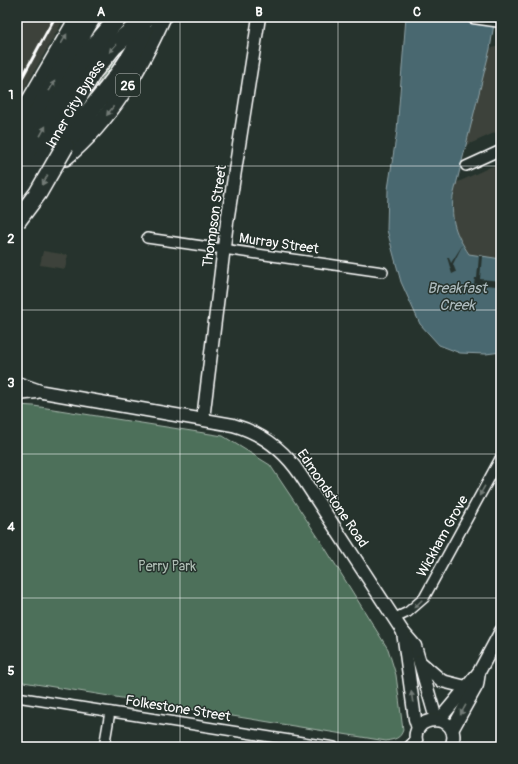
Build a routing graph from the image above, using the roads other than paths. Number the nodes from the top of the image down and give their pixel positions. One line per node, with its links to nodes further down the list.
1 (78, 17): 9 (highway, one-way to 1)
2 (92, 17): 12 (highway, one-way to 2)
3 (119, 17): 14 (highway, Inner City Bypass, one-way to 3)
4 (163, 17): 11 (highway, 26, one-way to 11)
5 (259, 17): 18 (street, Thompson Street)
6 (473, 17): 7 (street)
7 (501, 21)
8 (144, 23): 11 (highway); 15 (highway, Inner City Bypass, one-way to 15)
9 (17, 122)
10 (501, 150): 13 (street)
11 (65, 152): 16 (highway, one-way to 16, bridge)
12 (17, 159)
13 (466, 166)
14 (17, 177)
15 (17, 202)
16 (17, 221)
17 (147, 238): 18 (street, Murray Street)
18 (224, 249): 19 (street, Murray Street); 23 (street, Thompson Street)
19 (383, 272)
20 (17, 383): 21 (street, Edmondstone Road)
21 (43, 392): 22 (street, Edmondstone Road); 23 (street, Edmondstone Road)
22 (17, 394)
23 (203, 419): 25 (street, Edmondstone Road)
24 (501, 457): 25 (street, Wickham Grove, one-way to 25)
25 (395, 618): 27 (street, Edmondstone Road)
26 (501, 631): 29 (street)
27 (403, 632): 28 (street, Edmondstone Road); 34 (street, Edmondstone Road, one-way to 27)
28 (420, 662): 30 (street); 33 (street, Edmondstone Road)
29 (479, 672): 30 (street); 35 (street, one-way to 35)
30 (466, 686): 33 (street)
31 (17, 697): 32 (street, Folkestone Street)
32 (110, 712): 37 (street); 38 (street, Folkestone Street)
33 (437, 720): 34 (street); 35 (street)
34 (418, 728): 36 (street)
35 (452, 730): 39 (street)
36 (414, 745)
37 (104, 747)
38 (334, 747)
39 (451, 747)

